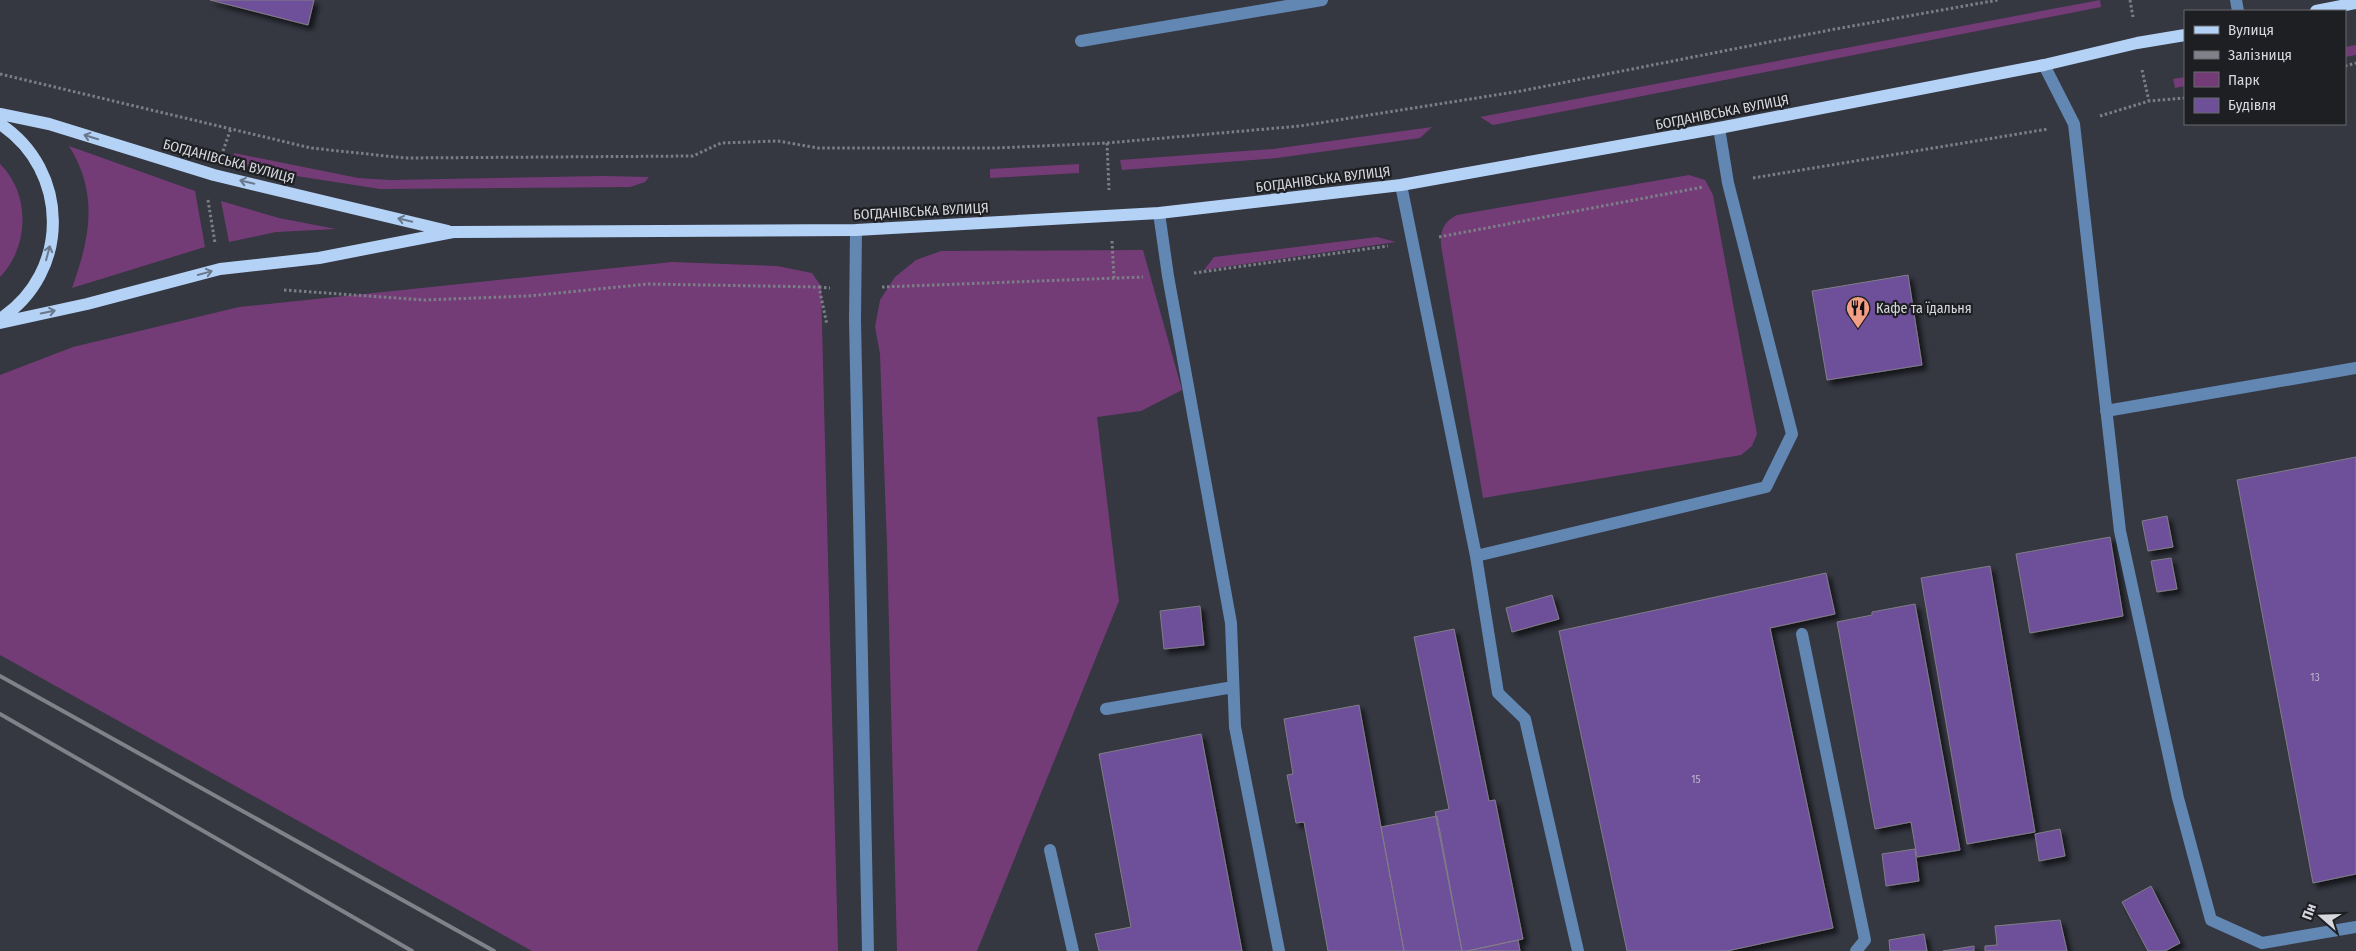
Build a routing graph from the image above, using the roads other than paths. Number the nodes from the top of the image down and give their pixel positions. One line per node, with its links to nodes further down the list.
1 (1322, 0): 5 (lane)
2 (2356, 3): 3 (main road)
3 (2321, 10)
4 (2184, 35): 6 (main road, БОГДАНІВСЬКА ВУЛИЦЯ)
5 (1081, 41)
6 (2044, 64): 9 (main road, БОГДАНІВСЬКА ВУЛИЦЯ); 17 (lane)
7 (0, 114): 13 (main road, БОГДАНІВСЬКА ВУЛИЦЯ, one-way to 7)
8 (0, 124): 14 (main road, one-way to 8)
9 (1719, 128): 10 (main road, БОГДАНІВСЬКА ВУЛИЦЯ); 18 (lane)
10 (1401, 184): 11 (main road, БОГДАНІВСЬКА ВУЛИЦЯ); 18 (lane)
11 (1159, 214): 12 (main road, БОГДАНІВСЬКА ВУЛИЦЯ); 20 (lane)
12 (856, 230): 13 (main road, БОГДАНІВСЬКА ВУЛИЦЯ); 24 (lane)
13 (452, 232): 15 (main road, БОГДАНІВСЬКА ВУЛИЦЯ, one-way to 13)
14 (0, 319)
15 (0, 323)
16 (2356, 368): 17 (lane)
17 (2106, 411): 23 (lane)
18 (1476, 556): 27 (lane)
19 (1802, 634): 28 (lane)
20 (1233, 687): 21 (lane); 26 (lane)
21 (1106, 709)
22 (1050, 850): 25 (lane)
23 (2356, 928)
24 (868, 951)
25 (1073, 951)
26 (1279, 951)
27 (1578, 951)
28 (1856, 951)

